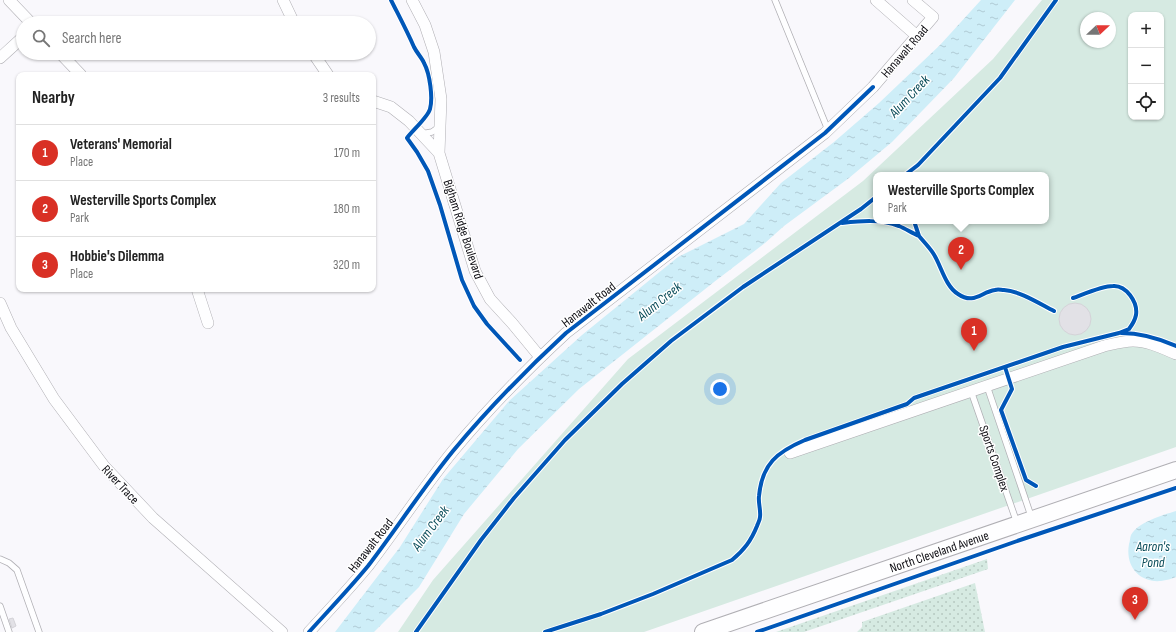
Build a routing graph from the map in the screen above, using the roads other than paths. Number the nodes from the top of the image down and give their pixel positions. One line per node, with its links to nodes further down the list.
1 (9, 0): 7 (street)
2 (283, 0): 8 (street)
3 (412, 0): 17 (street, Bigham Ridge Boulevard)
4 (775, 0): 18 (lane)
5 (876, 0): 9 (street)
6 (913, 0): 9 (street, Hanawalt Road)
7 (24, 16)
8 (291, 16)
9 (917, 36): 18 (street, Hanawalt Road)
10 (16, 43): 11 (street)
11 (0, 58)
12 (67, 60): 14 (street)
13 (318, 60): 15 (street)
14 (78, 72)
15 (326, 72)
16 (376, 102): 19 (street, Bigham Ridge Boulevard)
17 (440, 127): 19 (lane); 20 (street, Bigham Ridge Boulevard)
18 (828, 130): 25 (street, Hanawalt Road)
19 (421, 134): 20 (street, Bigham Ridge Boulevard)
20 (439, 153): 25 (street, Bigham Ridge Boulevard)
21 (198, 292): 23 (street)
22 (0, 303): 35 (street, River Trace)
23 (208, 323)
24 (1176, 354): 26 (street)
25 (540, 357): 36 (street, Hanawalt Road)
26 (987, 386): 27 (street); 30 (lane, Sports Complex)
27 (971, 391): 28 (street); 30 (lane, Sports Complex)
28 (790, 454)
29 (1176, 470): 30 (main road, North Cleveland Avenue)
30 (1025, 522): 37 (main road, North Cleveland Avenue)
31 (0, 559): 34 (lane)
32 (0, 606): 33 (lane)
33 (9, 632)
34 (39, 632)
35 (282, 632)
36 (309, 632)
37 (703, 632)

